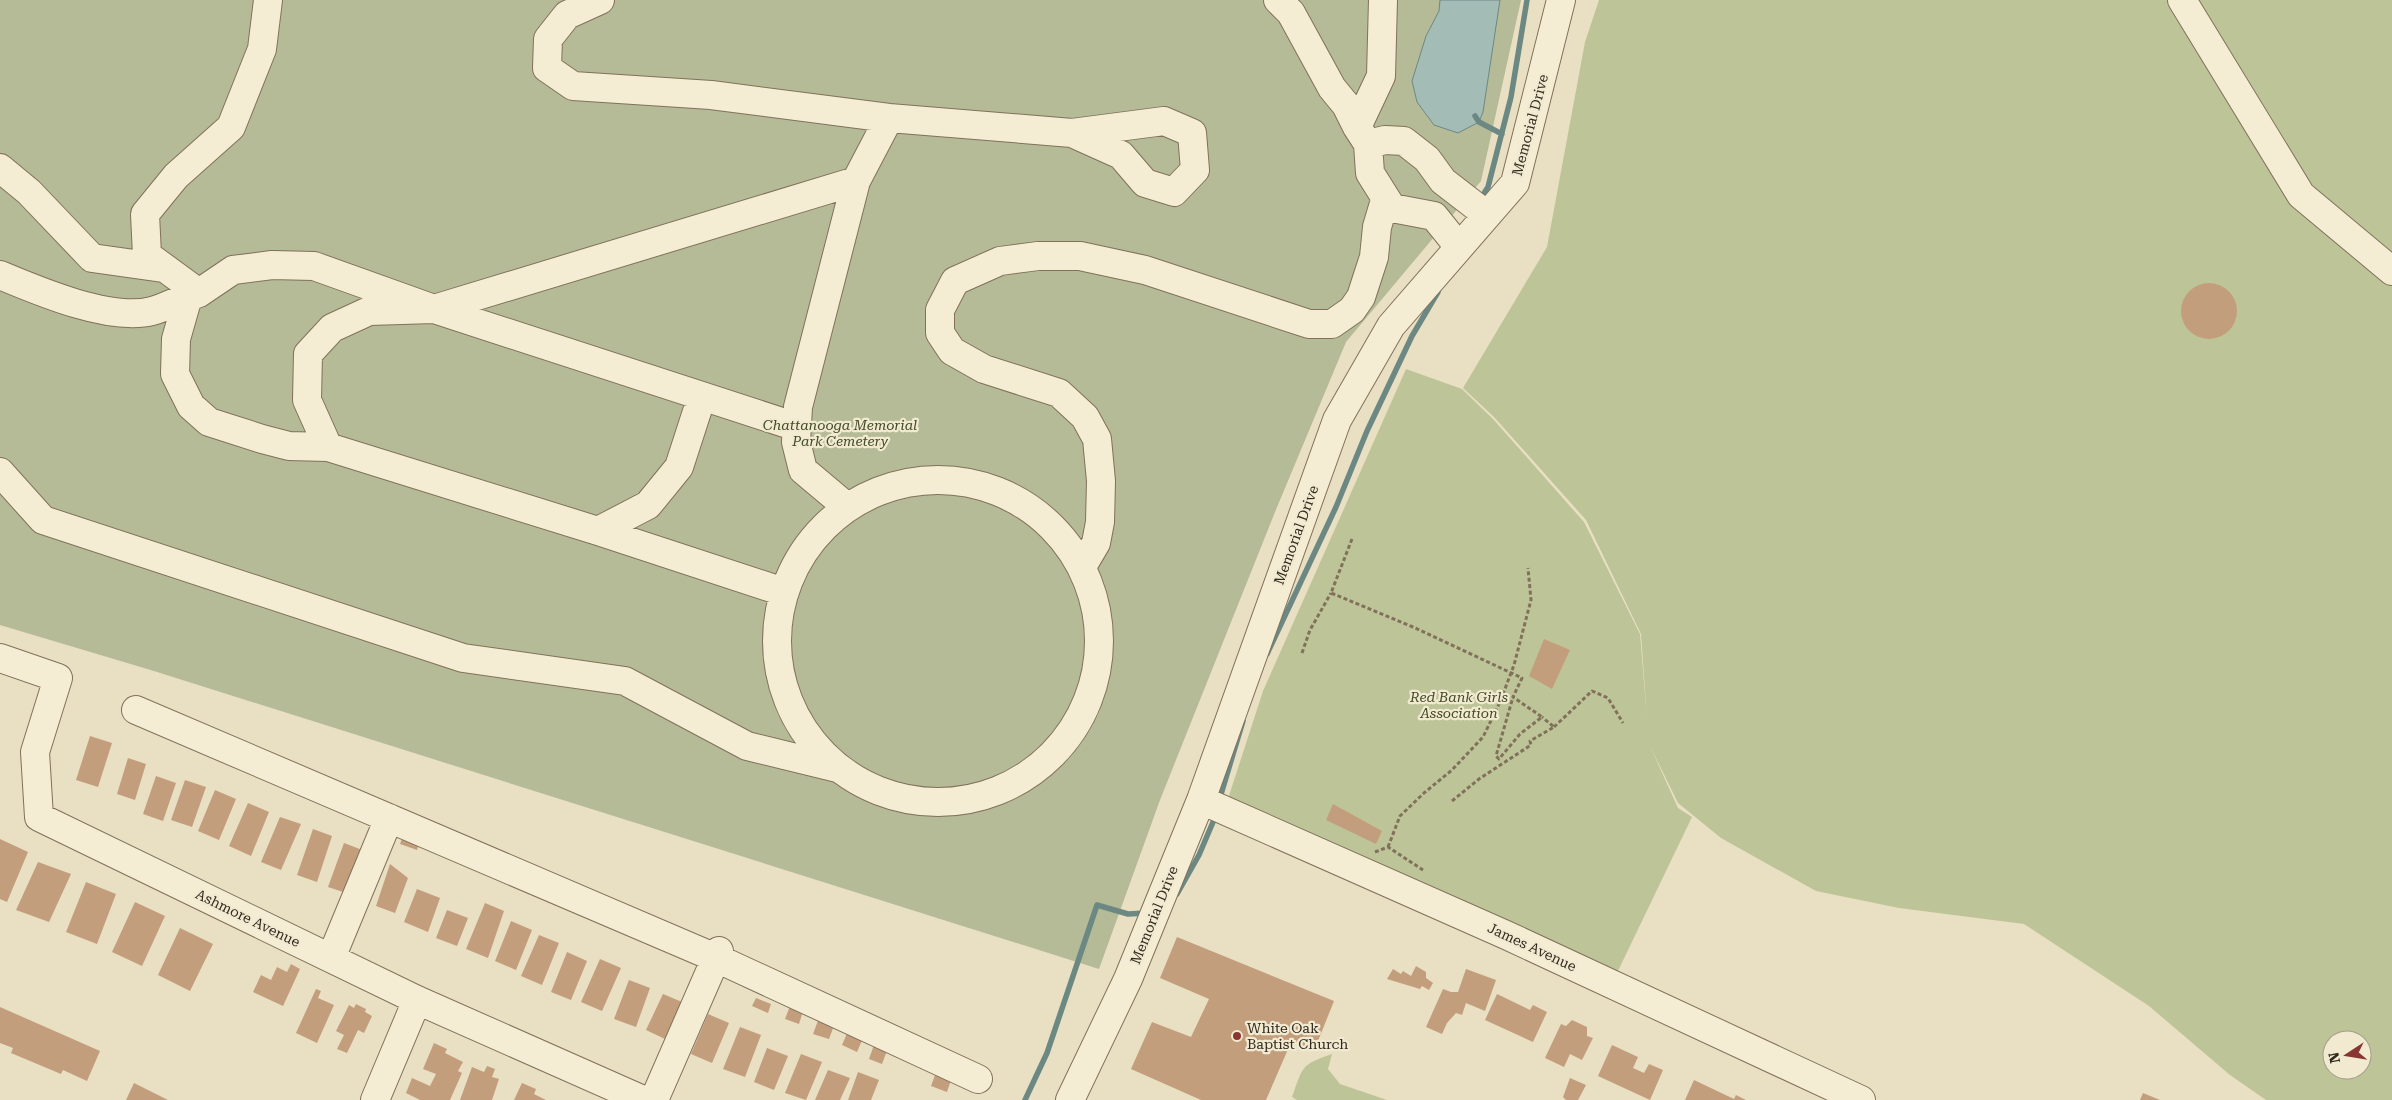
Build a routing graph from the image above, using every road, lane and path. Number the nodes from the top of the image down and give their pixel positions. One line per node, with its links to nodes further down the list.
1 (268, 0): 15 (street)
2 (600, 0): 7 (street)
3 (1278, 0): 9 (street)
4 (1384, 0): 9 (street)
5 (1561, 0): 13 (street, Memorial Drive)
6 (2182, 0): 16 (street)
7 (888, 118): 8 (street); 11 (street)
8 (1072, 133)
9 (1362, 136): 12 (street); 13 (street)
10 (0, 168): 15 (street)
11 (856, 181): 19 (street); 21 (street)
12 (1385, 200): 14 (street); 27 (street)
13 (1487, 215): 14 (street, Memorial Drive)
14 (1459, 247): 40 (street, Memorial Drive)
15 (163, 268): 18 (street)
16 (2392, 271)
17 (0, 275): 18 (street)
18 (193, 295): 19 (street); 22 (street)
19 (434, 309): 20 (street); 22 (street)
20 (702, 396): 21 (street); 25 (street)
21 (797, 427): 24 (street)
22 (328, 447): 25 (street)
23 (0, 472): 39 (street)
24 (847, 507): 27 (street); 29 (street)
25 (598, 531): 29 (street)
26 (1352, 539): 30 (path)
27 (1083, 565): 39 (street)
28 (1528, 568): 33 (path)
29 (784, 592): 39 (street)
30 (1331, 593): 31 (path); 33 (path)
31 (1302, 653)
32 (0, 658): 45 (street, Ashmore Avenue)
33 (1512, 673): 34 (path); 43 (path)
34 (1513, 697): 36 (path); 36 (path)
35 (136, 710): 42 (street)
36 (1542, 717): 38 (path)
37 (1623, 723): 38 (path)
38 (1554, 727): 41 (path)
39 (838, 768)
40 (1201, 800): 51 (street, Memorial Drive); 52 (street, James Avenue)
41 (1452, 801)
42 (389, 818): 44 (street); 45 (street)
43 (1388, 847)
44 (718, 955): 47 (street); 50 (street)
45 (331, 958): 46 (street, Ashmore Avenue)
46 (418, 1000): 48 (street); 49 (street, Ashmore Avenue)
47 (978, 1079)
48 (375, 1100)
49 (643, 1100)
50 (654, 1100)
51 (1070, 1100)
52 (1861, 1100)

